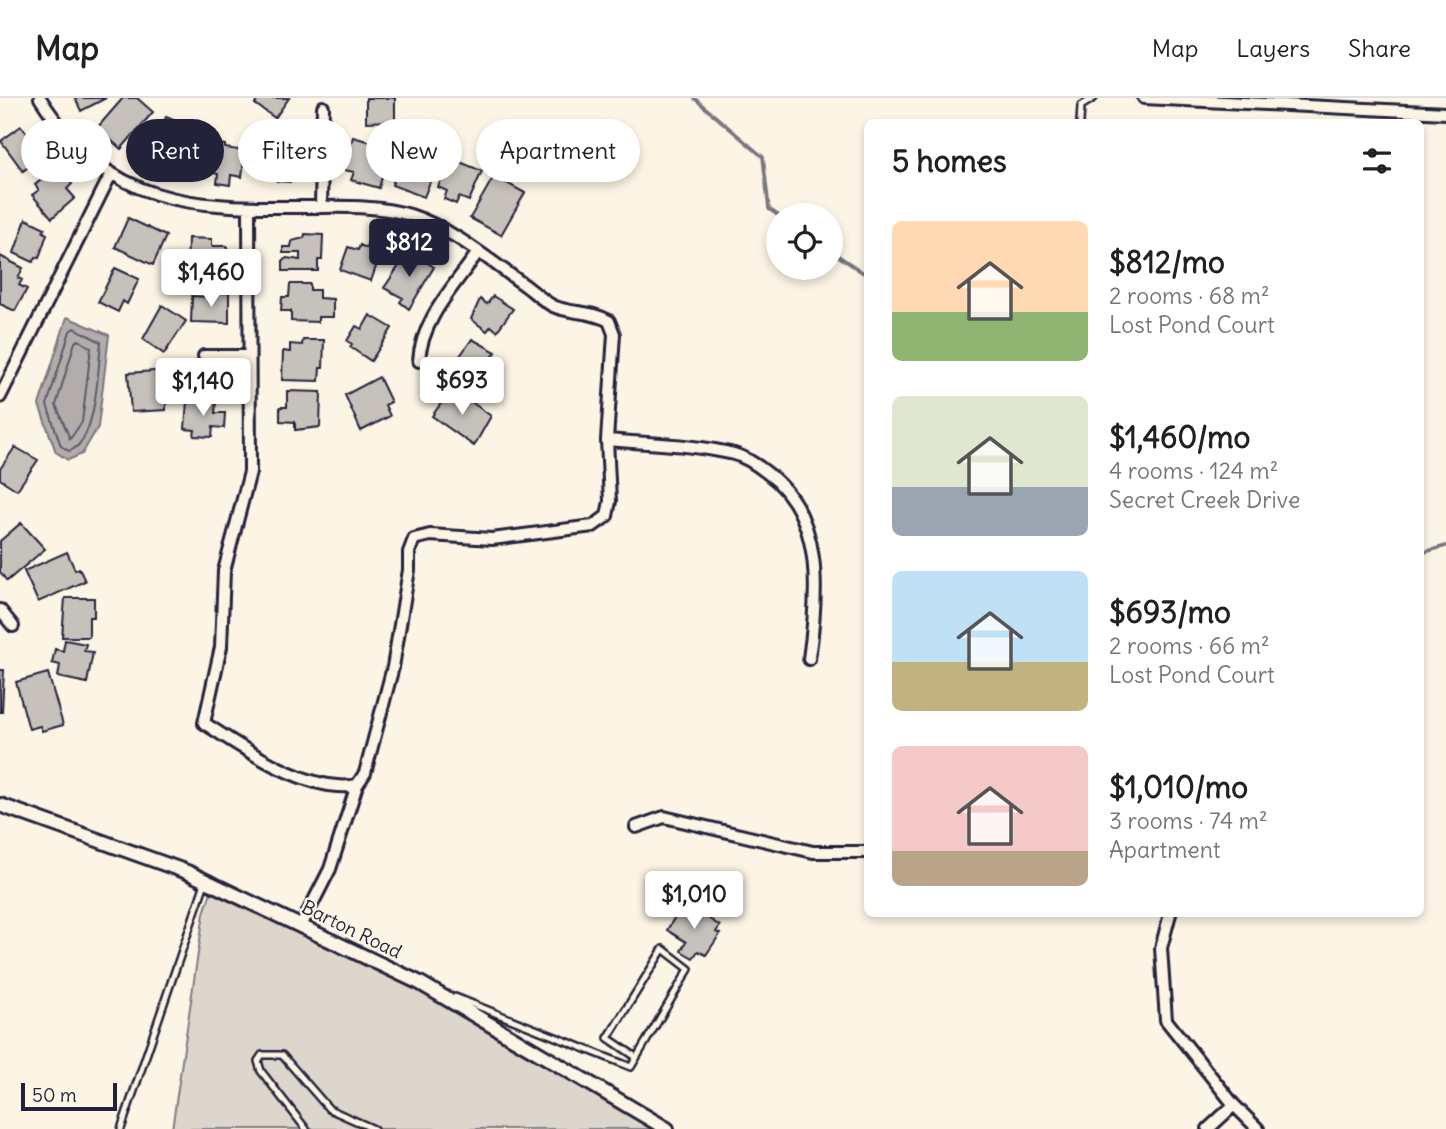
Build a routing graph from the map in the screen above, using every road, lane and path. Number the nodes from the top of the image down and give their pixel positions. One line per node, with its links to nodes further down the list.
1 (40, 98): 7 (street)
2 (1094, 98): 8 (lane)
3 (1144, 98): 5 (street)
4 (323, 107): 13 (street)
5 (1366, 109): 6 (street); 9 (street)
6 (1446, 113)
7 (55, 119)
8 (1080, 119)
9 (1365, 119)
10 (112, 174): 12 (street)
11 (107, 182): 18 (street)
12 (249, 207): 13 (street); 16 (street)
13 (321, 207): 14 (street)
14 (478, 252): 17 (street); 19 (street)
15 (204, 356): 16 (street)
16 (248, 356): 23 (street)
17 (419, 361)
18 (0, 397)
19 (607, 440): 22 (street); 23 (street)
20 (0, 610): 21 (street)
21 (13, 626)
22 (809, 659)
23 (357, 785): 29 (street)
24 (0, 805): 27 (street, Barton Road)
25 (636, 827): 26 (street)
26 (864, 852)
27 (206, 880): 29 (street, Barton Road); 33 (lane)
28 (1169, 917): 32 (street)
29 (301, 926): 30 (street, Barton Road)
30 (420, 983): 31 (lane); 36 (street, Barton Road)
31 (636, 1058): 31 (lane)
32 (1234, 1105): 37 (street); 38 (street)
33 (121, 1129)
34 (306, 1129): 35 (lane)
35 (374, 1129)
36 (667, 1129)
37 (1208, 1129)
38 (1258, 1129)

